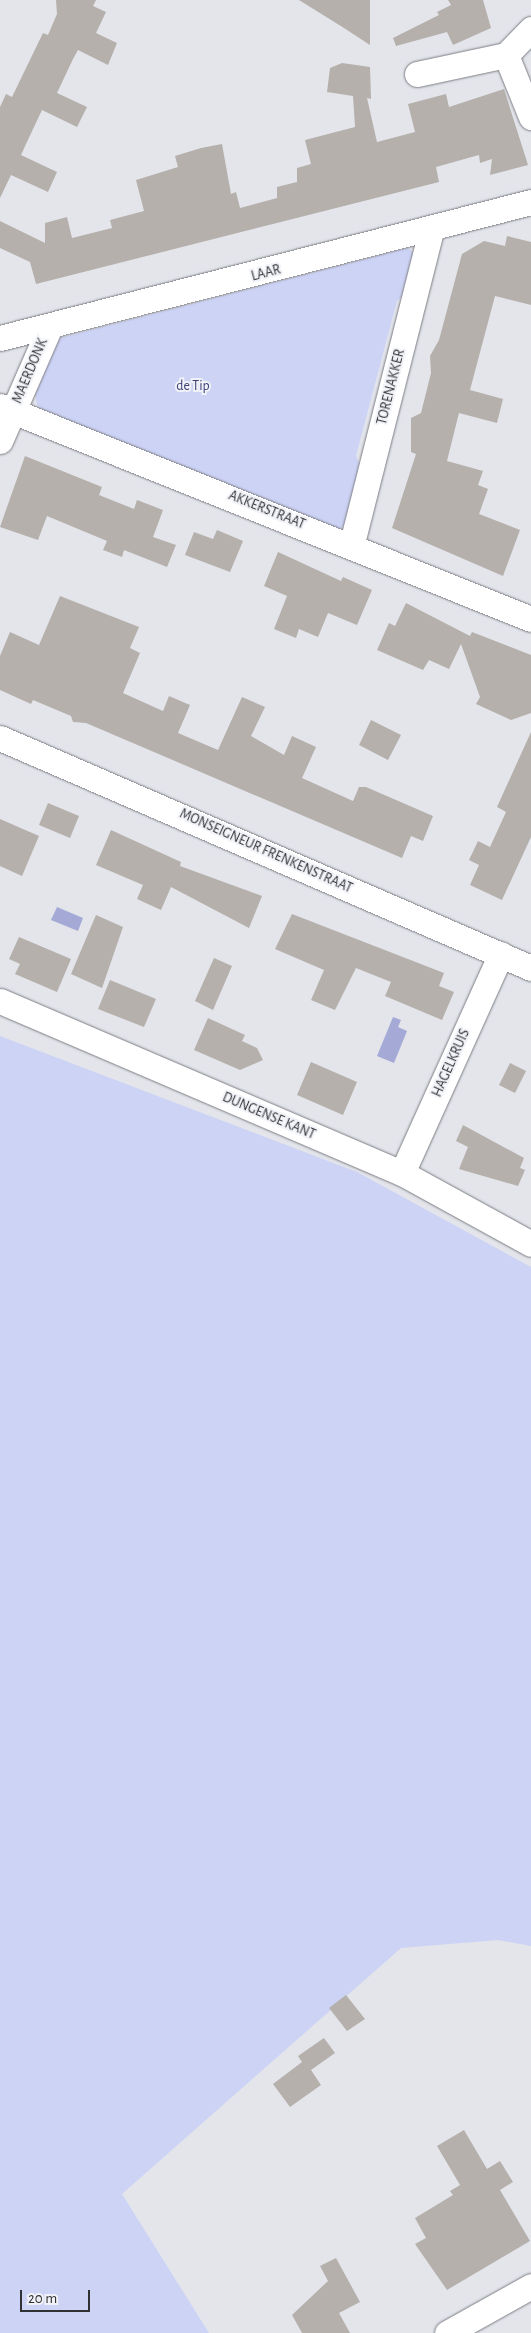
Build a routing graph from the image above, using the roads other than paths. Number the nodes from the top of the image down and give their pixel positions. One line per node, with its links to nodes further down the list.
1 (531, 29): 2 (street)
2 (506, 55): 3 (street); 4 (street)
3 (417, 74)
4 (531, 117)
5 (531, 202): 6 (street, LAAR)
6 (431, 230): 7 (street, LAAR); 11 (street, TORENAKKER)
7 (49, 329): 8 (street, LAAR); 9 (street, MAERDONK)
8 (0, 338)
9 (7, 408): 10 (street, MAERDONK); 11 (street, AKKERSTRAAT)
10 (0, 441)
11 (352, 543): 12 (street, AKKERSTRAAT)
12 (531, 619)
13 (0, 738): 14 (street, MONSEIGNEUR FRENKENSTRAAT)
14 (501, 954): 15 (street, MONSEIGNEUR FRENKENSTRAAT); 17 (street, HAGELKRUIS)
15 (529, 961)
16 (0, 1001): 17 (street, DUNGENSE KANT)
17 (402, 1173): 18 (street, DUNGENSE KANT)
18 (531, 1244)
19 (531, 2286): 20 (street)
20 (447, 2333)

